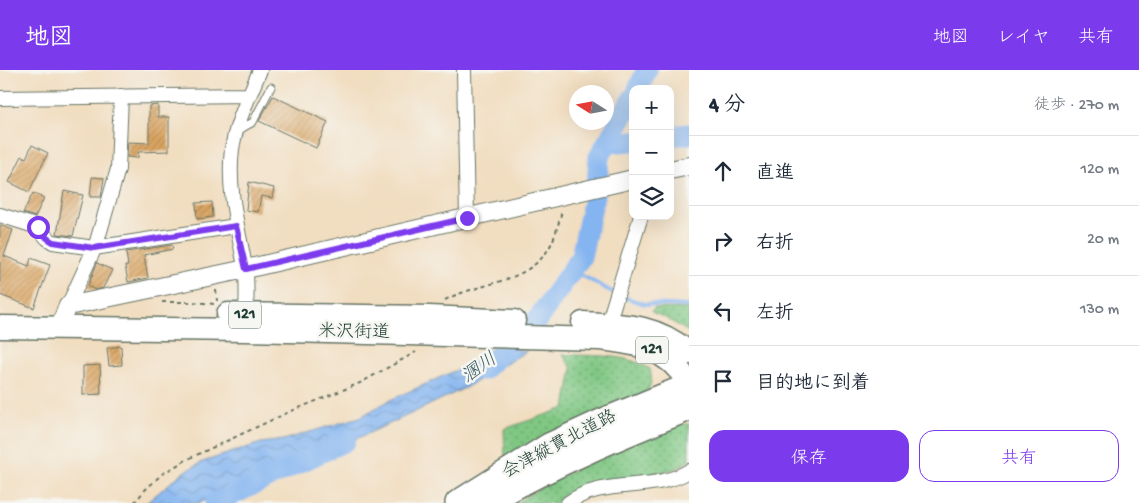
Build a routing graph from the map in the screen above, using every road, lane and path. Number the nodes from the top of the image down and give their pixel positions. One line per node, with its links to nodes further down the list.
1 (260, 70): 4 (street)
2 (464, 70): 13 (street)
3 (271, 87): 7 (lane)
4 (250, 95): 5 (street); 7 (street)
5 (121, 96): 6 (street); 16 (street)
6 (0, 98)
7 (237, 131): 15 (street)
8 (689, 166): 9 (street)
9 (674, 169)
10 (629, 180): 11 (street)
11 (566, 194): 13 (street); 18 (path)
12 (0, 215): 16 (street)
13 (467, 218): 17 (street)
14 (640, 220): 23 (street)
15 (236, 226): 16 (street); 17 (street)
16 (94, 248): 19 (street)
17 (246, 269): 19 (street); 20 (street)
18 (442, 303)
19 (63, 318): 20 (highway, 米沢街道 / 121); 21 (highway, 米沢街道 / 121)
20 (246, 322): 22 (highway, 米沢街道 / 121); 24 (highway, 米沢街道 / 121)
21 (0, 326)
22 (489, 328): 23 (highway, 米沢街道 / 121); 24 (highway, 米沢街道 / 121)
23 (604, 329): 25 (highway, 米沢街道 / 121); 26 (highway, 米沢街道 / 121)
24 (428, 334): 28 (path)
25 (689, 353)
26 (682, 396): 29 (highway, 会津縦貫北道路); 30 (highway, 会津縦貫北道路)
27 (689, 471): 31 (street)
28 (134, 503)
29 (458, 503)
30 (485, 503)
31 (568, 503)

